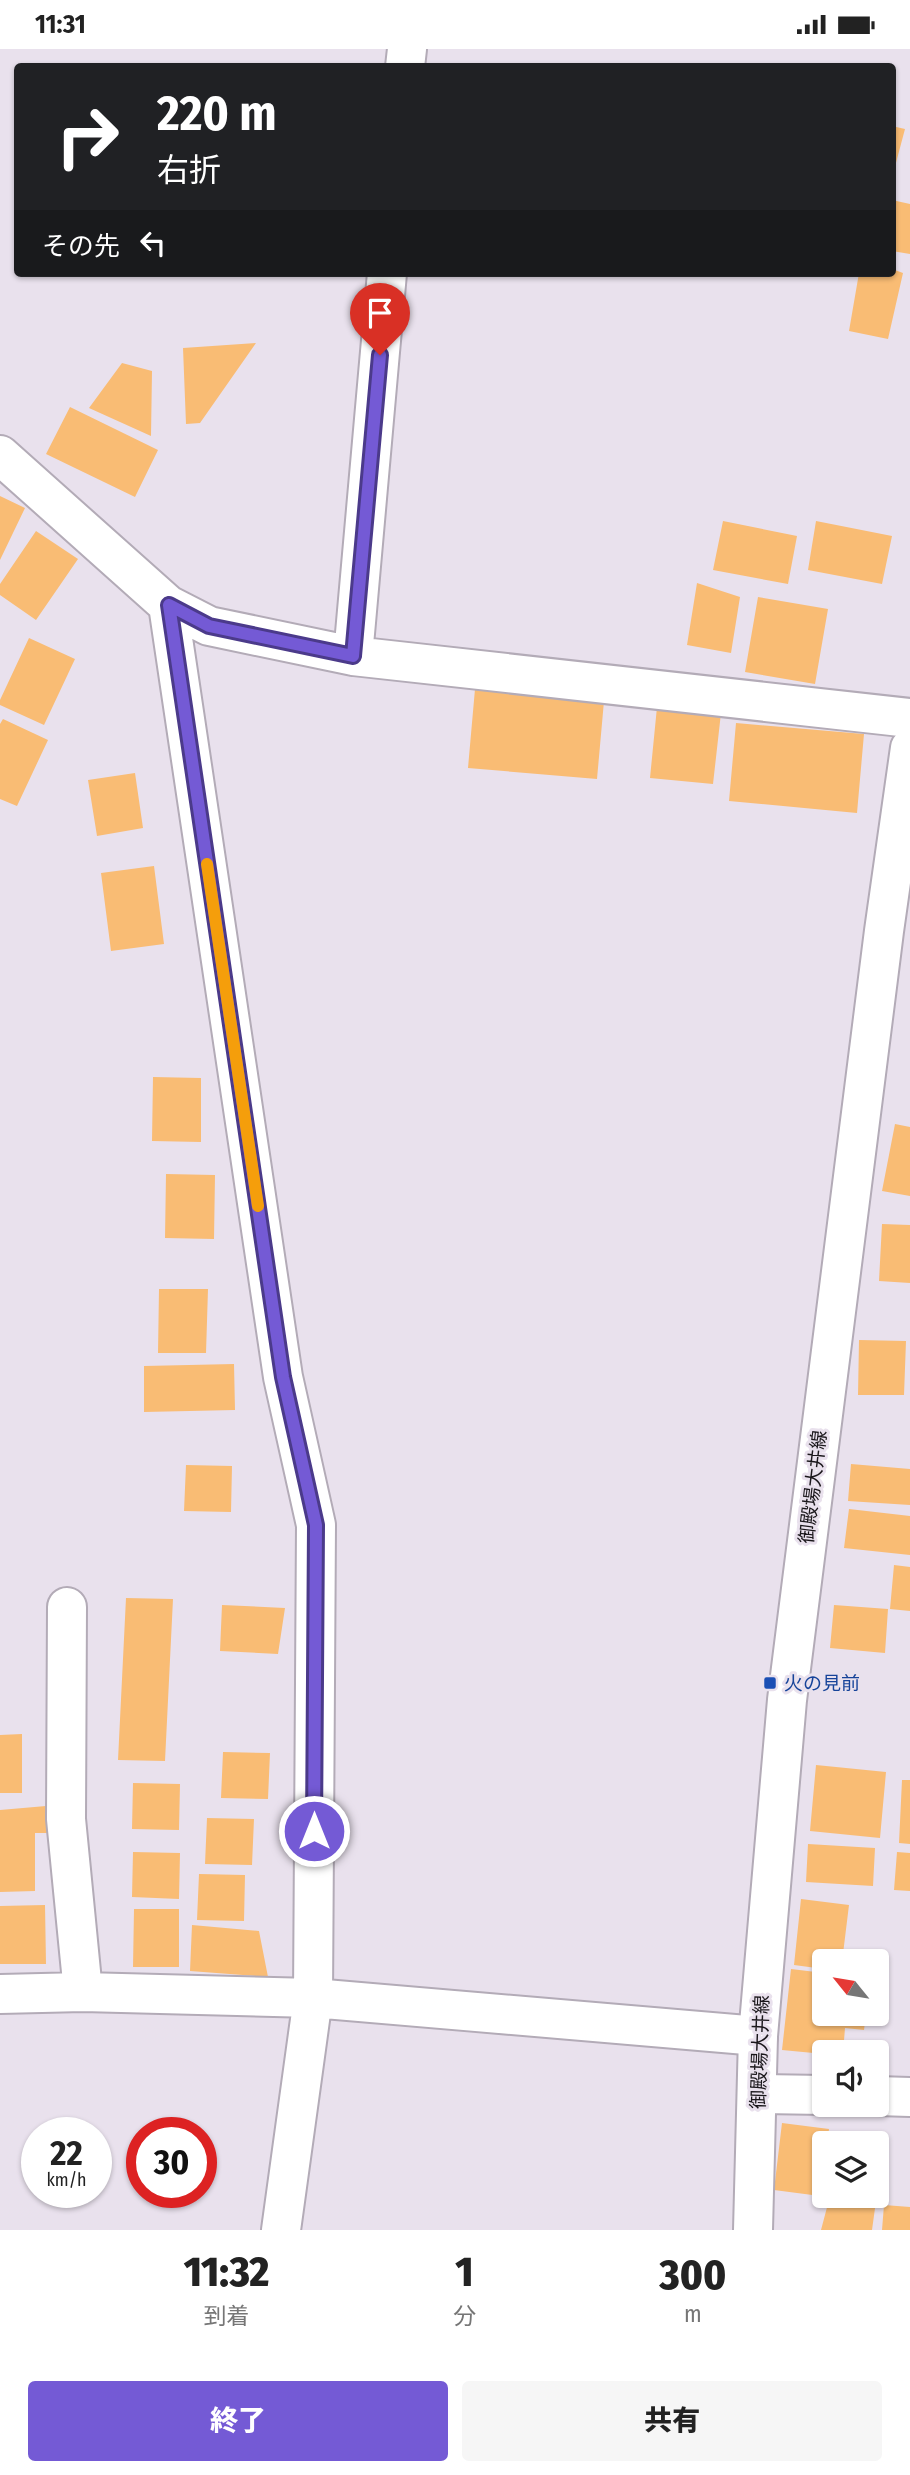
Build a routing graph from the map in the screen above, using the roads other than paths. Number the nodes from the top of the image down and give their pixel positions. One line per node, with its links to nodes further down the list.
1 (387, 277): 4 (street)
2 (0, 454): 3 (street)
3 (169, 605): 4 (street); 10 (street)
4 (353, 656): 5 (street)
5 (910, 718)
6 (910, 748): 11 (street, 御殿場大井線)
7 (68, 1607): 8 (street)
8 (83, 1991): 9 (street); 10 (street)
9 (0, 1994)
10 (313, 1998): 11 (street); 16 (street)
11 (758, 2036): 12 (street, 御殿場大井線)
12 (758, 2094): 13 (street); 17 (street, 御殿場大井線)
13 (812, 2095)
14 (889, 2096): 15 (street)
15 (910, 2097)
16 (281, 2230)
17 (753, 2230)

